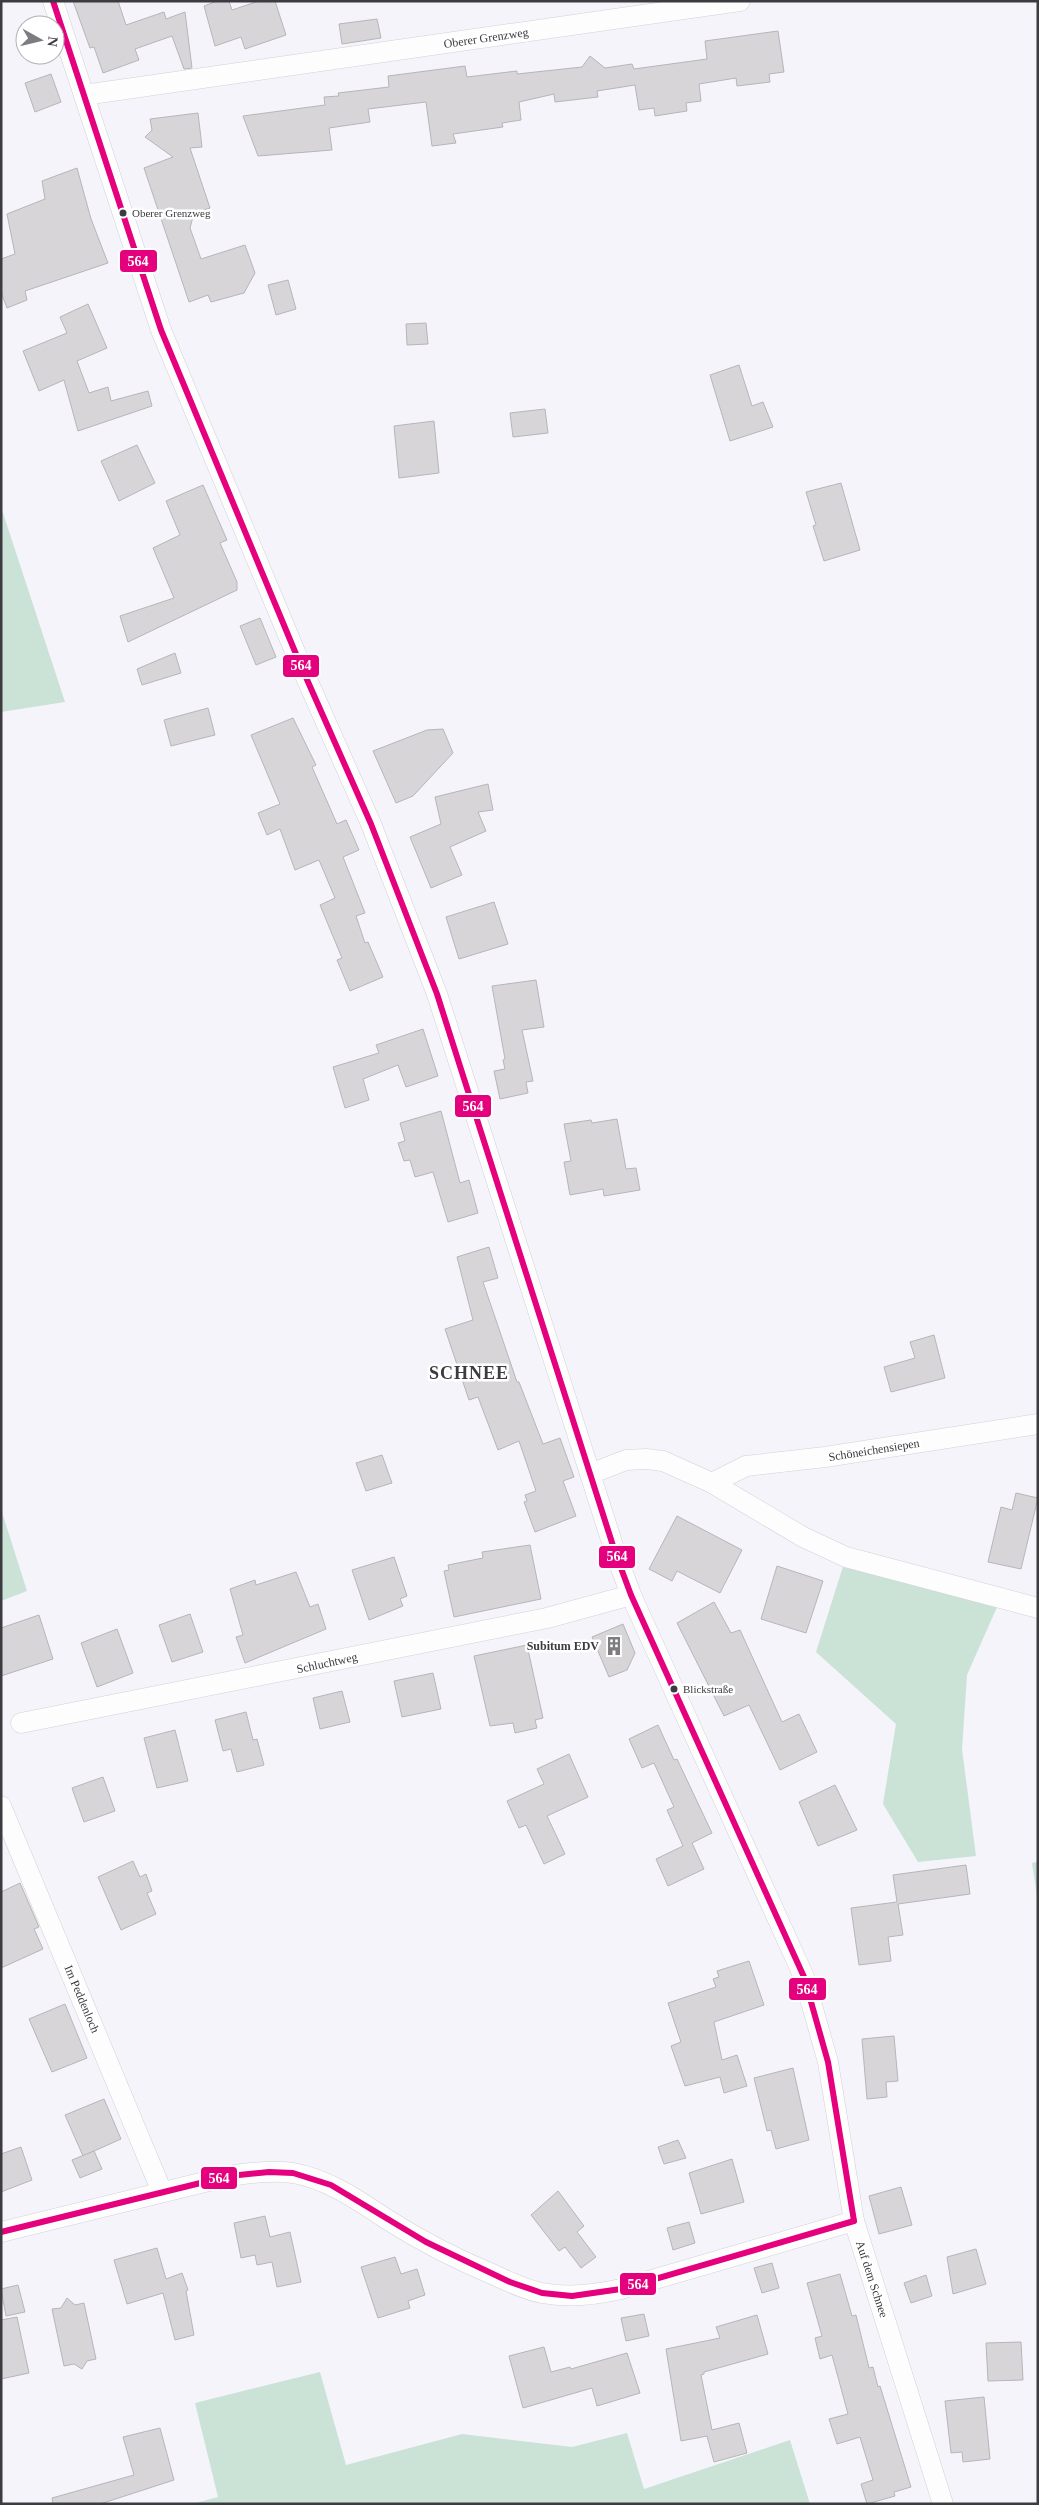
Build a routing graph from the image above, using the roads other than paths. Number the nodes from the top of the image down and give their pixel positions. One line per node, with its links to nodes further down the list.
1 (52, 1): 3 (street, Auf dem Schnee)
2 (740, 1): 3 (street, Oberer Grenzweg)
3 (84, 95): 5 (street, Auf dem Schnee)
4 (1038, 1424): 6 (street, Schöneichensiepen)
5 (590, 1474): 6 (street); 7 (street, Auf dem Schnee)
6 (712, 1483): 8 (street)
7 (630, 1595): 9 (street, Schluchtweg); 12 (street, Auf dem Schnee)
8 (1038, 1608)
9 (21, 1723)
10 (1, 1806): 11 (street, Im Peddenloch)
11 (162, 2192): 12 (street); 13 (street)
12 (854, 2221): 14 (street, Auf dem Schnee)
13 (1, 2232)
14 (944, 2504)

